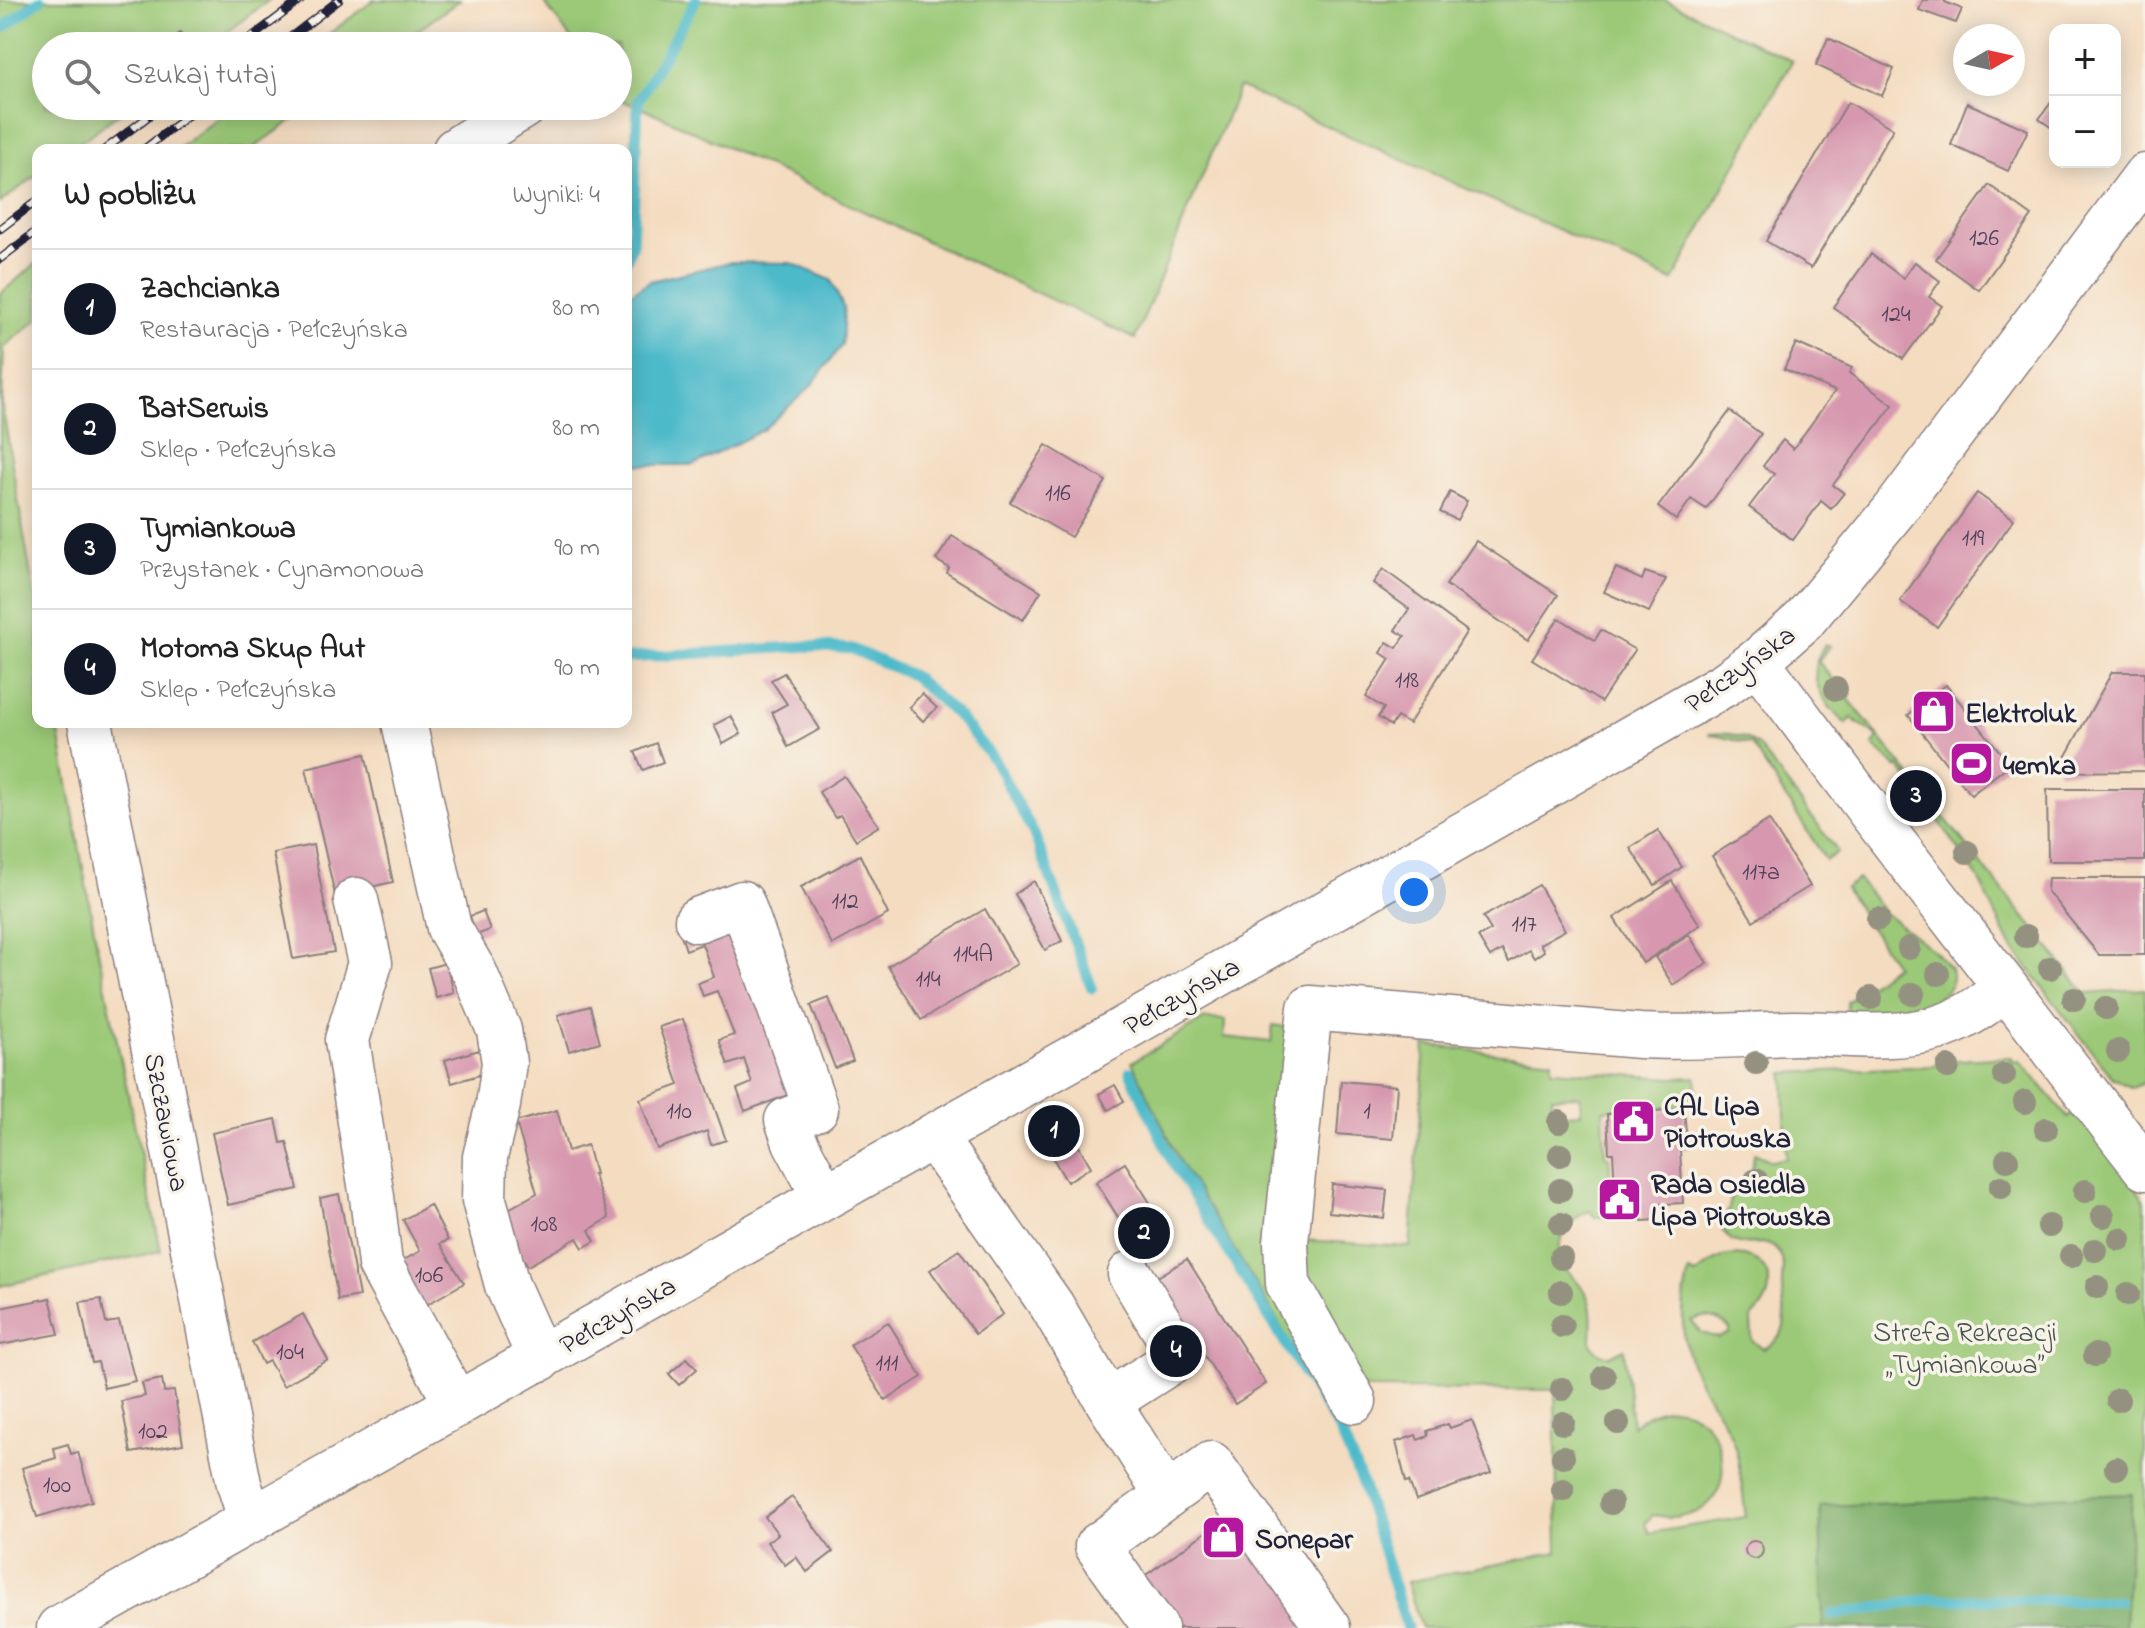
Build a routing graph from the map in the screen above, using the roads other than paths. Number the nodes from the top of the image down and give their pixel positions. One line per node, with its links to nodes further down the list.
1 (502, 120): 2 (main road)
2 (464, 144)
3 (2145, 176): 4 (main road, Pełczyńska)
4 (1757, 661): 9 (main road); 10 (main road, Pełczyńska)
5 (91, 728): 19 (main road, Szczawiowa)
6 (405, 728): 14 (main road)
7 (356, 900): 17 (main road)
8 (697, 920): 12 (main road)
9 (2006, 989): 11 (main road); 15 (main road)
10 (933, 1136): 12 (main road, Pełczyńska); 16 (main road)
11 (2138, 1142)
12 (824, 1196): 14 (main road, Pełczyńska)
13 (1130, 1274): 16 (main road)
14 (540, 1359): 17 (main road, Pełczyńska)
15 (1354, 1401)
16 (1108, 1402): 18 (main road)
17 (457, 1405): 19 (main road, Pełczyńska)
18 (1167, 1496): 21 (main road); 22 (main road)
19 (251, 1521): 20 (main road, Pełczyńska)
20 (59, 1628)
21 (1156, 1628)
22 (1328, 1628)

